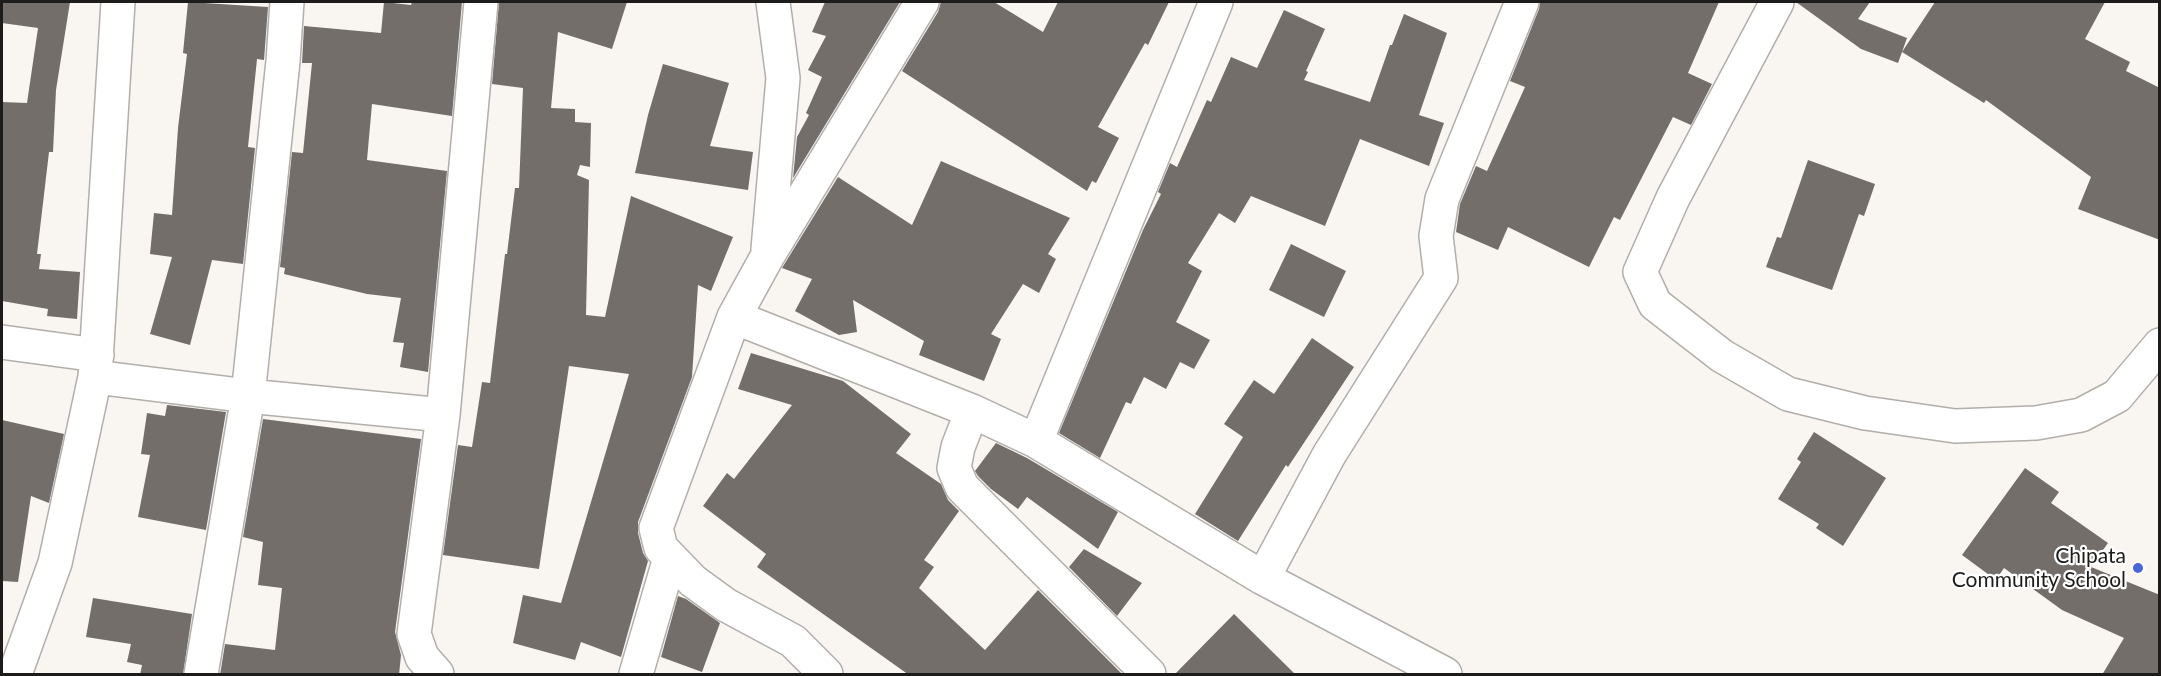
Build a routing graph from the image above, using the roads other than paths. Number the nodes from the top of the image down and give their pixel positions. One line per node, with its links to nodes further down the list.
1 (118, 2): 13 (street)
2 (287, 2): 14 (street)
3 (481, 2): 16 (street)
4 (772, 2): 9 (street)
5 (922, 2): 9 (street)
6 (1216, 2): 17 (street)
7 (1522, 2): 19 (street)
8 (1777, 2): 12 (street)
9 (767, 257): 10 (street)
10 (734, 317): 15 (street); 18 (street)
11 (2, 342): 13 (street)
12 (2160, 345)
13 (96, 366): 14 (street); 20 (street)
14 (248, 396): 16 (street); 21 (street)
15 (972, 411): 17 (street); 25 (street)
16 (443, 415): 22 (street)
17 (1036, 441): 19 (street)
18 (670, 558): 23 (street); 24 (street)
19 (1263, 578): 26 (street)
20 (13, 672)
21 (201, 675)
22 (437, 675)
23 (636, 675)
24 (826, 675)
25 (1149, 675)
26 (1445, 675)

